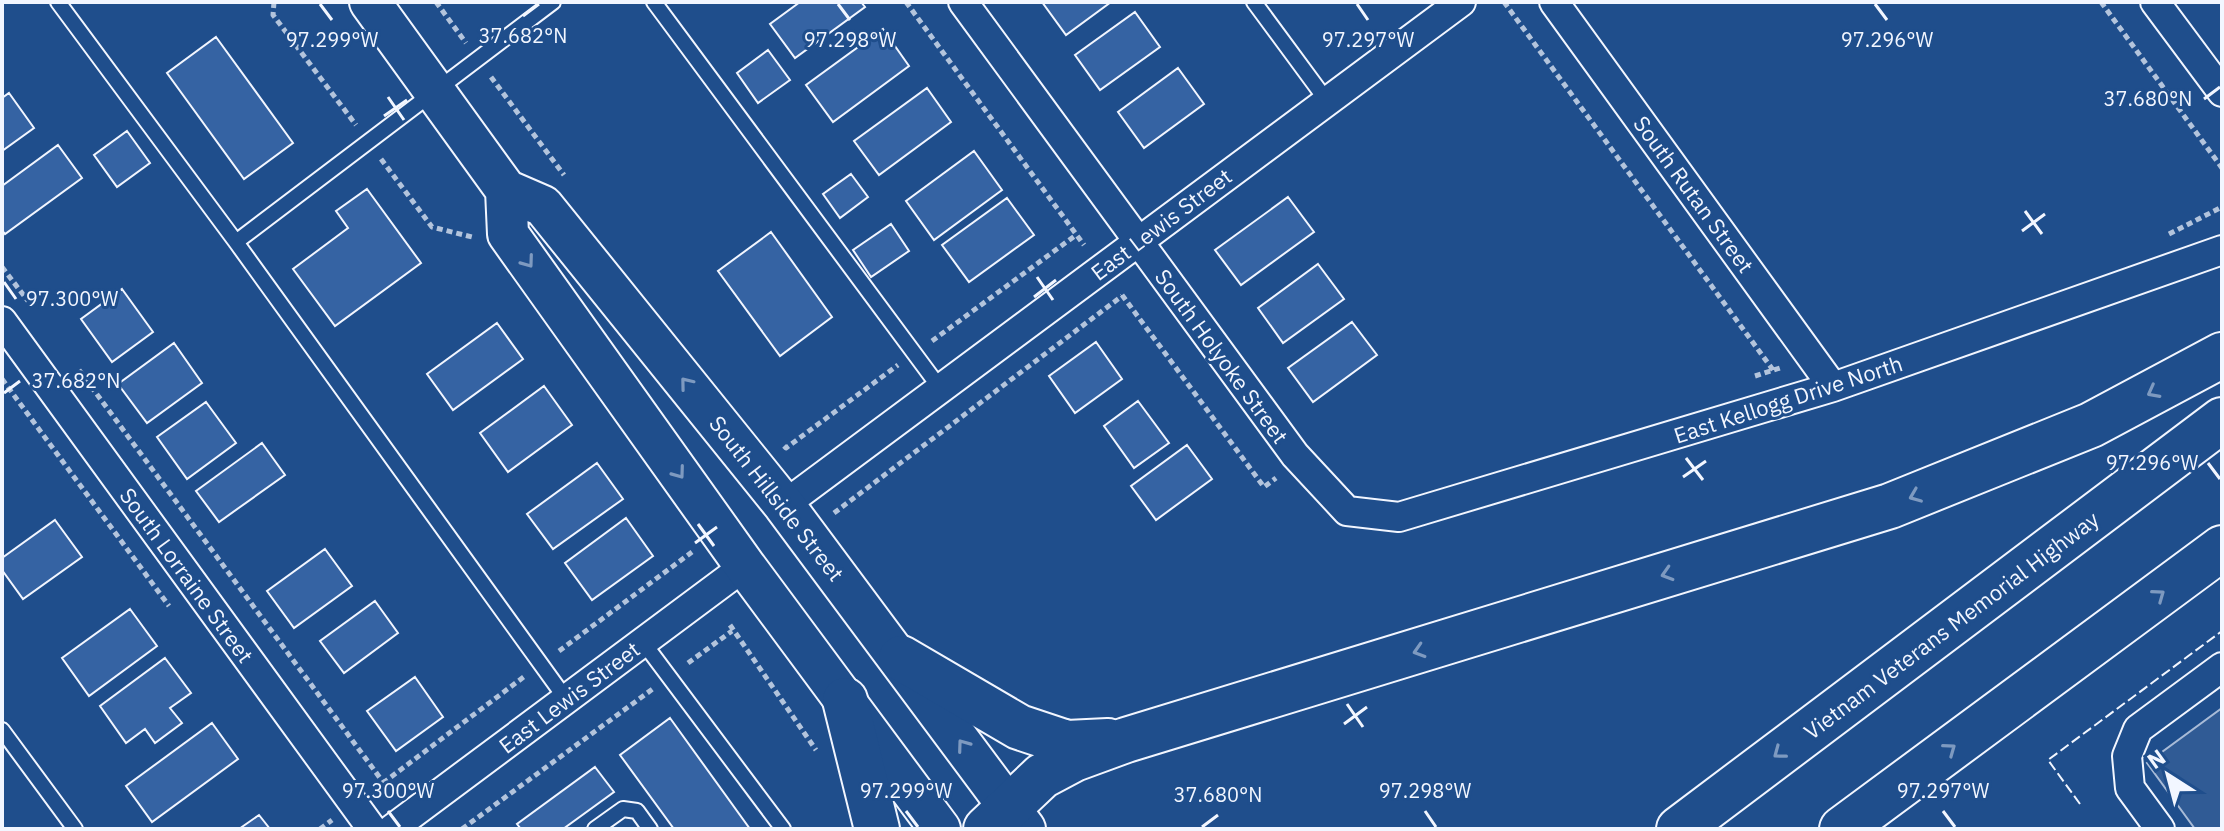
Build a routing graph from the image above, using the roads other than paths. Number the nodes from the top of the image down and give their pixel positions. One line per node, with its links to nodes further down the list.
1 (58, 2): 15 (lane)
2 (370, 2): 10 (main road)
3 (553, 2): 10 (lane)
4 (654, 2): 20 (lane)
5 (963, 2): 14 (street, South Holyoke Street)
6 (1254, 2): 12 (lane)
7 (1461, 2): 12 (street, East Lewis Street)
8 (1554, 2): 19 (street, South Rutan Street)
9 (2155, 2): 11 (street)
10 (434, 90): 13 (main road); 15 (lane)
11 (2222, 92)
12 (1327, 101): 14 (street, East Lewis Street)
13 (506, 190): 22 (main road, South Hillside Street, one-way to 13); 25 (main road, one-way to 25)
14 (1138, 241): 20 (street, East Lewis Street); 23 (street, South Holyoke Street)
15 (236, 242): 29 (lane)
16 (2222, 250): 19 (street, East Kellogg Drive North)
17 (2, 321): 35 (street, South Lorraine Street)
18 (2222, 355): 32 (highway, one-way to 32)
19 (1833, 387): 23 (street, East Kellogg Drive North)
20 (940, 388): 22 (street, East Lewis Street)
21 (2222, 420): 42 (highway, Vietnam Veterans Memorial Highway, one-way to 42)
22 (784, 505): 27 (main road, South Hillside Street)
23 (1347, 511)
24 (2222, 548): 43 (highway, one-way to 24)
25 (745, 566): 26 (street, East Lewis Street); 30 (main road)
26 (643, 642): 29 (street, East Lewis Street); 39 (lane)
27 (901, 658): 32 (highway); 33 (main road, South Hillside Street, one-way to 27)
28 (2222, 667): 44 (street)
29 (566, 699): 36 (street, East Lewis Street)
30 (845, 700): 40 (highway); 41 (main road)
31 (2, 730): 34 (lane)
32 (1126, 740): 33 (highway)
33 (1007, 822)
34 (75, 829)
35 (372, 829)
36 (392, 829)
37 (595, 829): 38 (lane)
38 (650, 829)
39 (783, 829)
40 (877, 829)
41 (940, 829)
42 (1679, 829)
43 (1842, 829)
44 (2160, 829)

